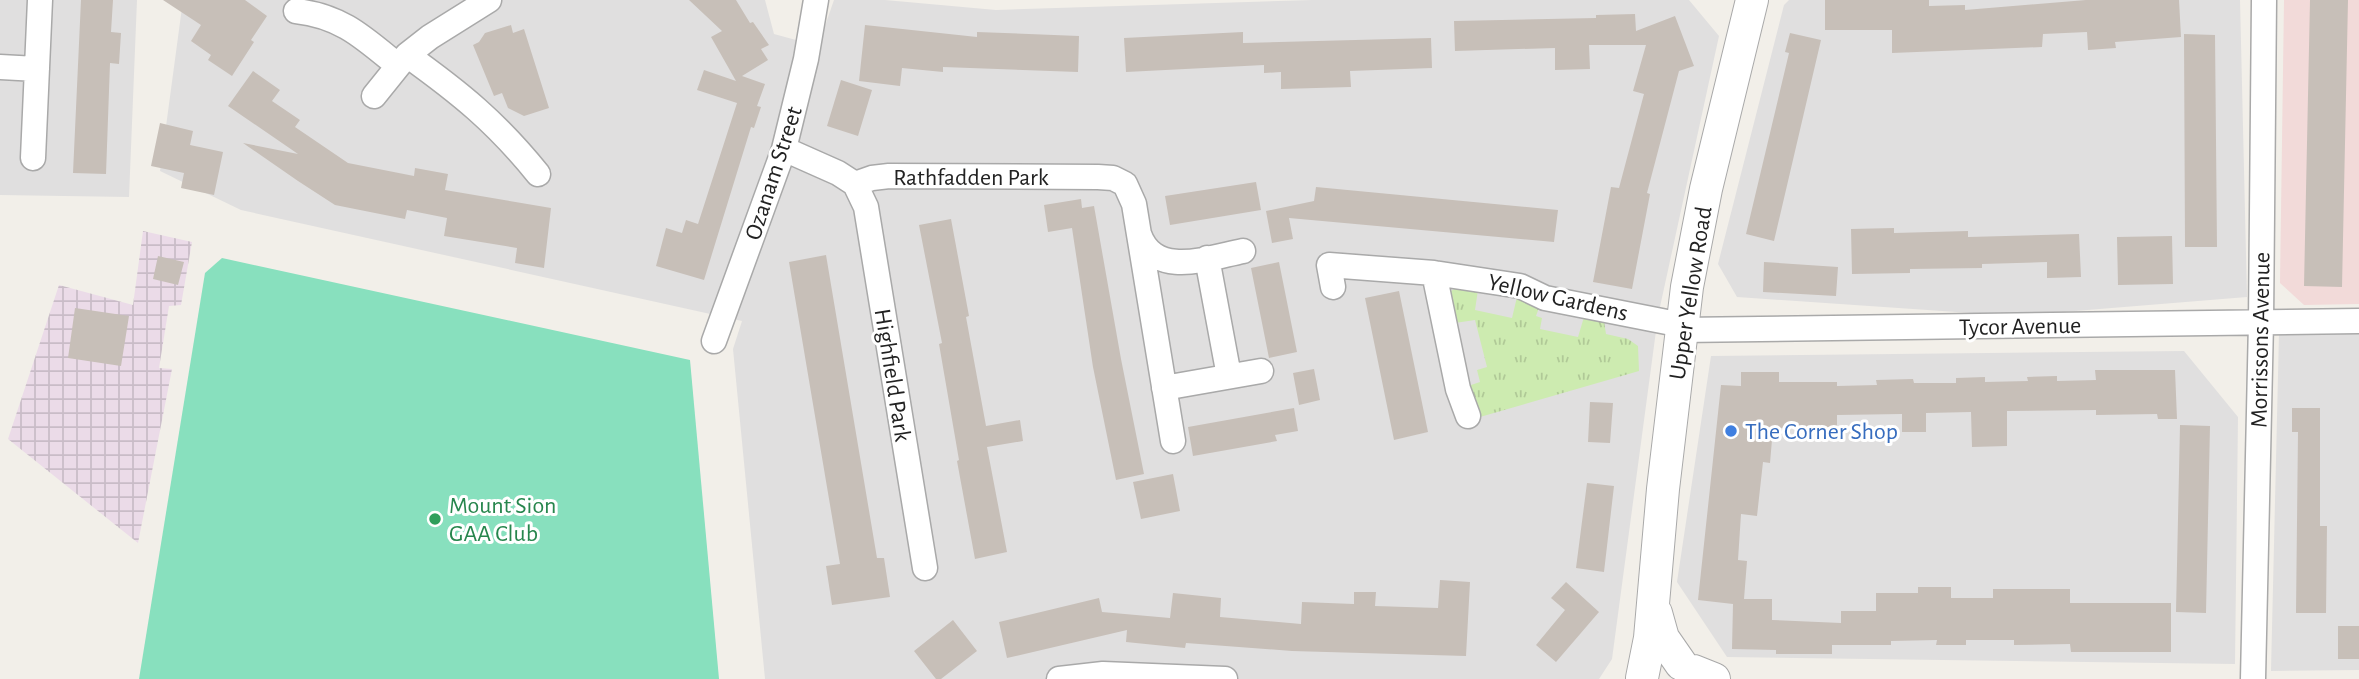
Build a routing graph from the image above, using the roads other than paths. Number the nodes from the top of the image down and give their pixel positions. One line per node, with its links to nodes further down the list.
1 (40, 0): 9 (street)
2 (489, 0): 7 (street)
3 (816, 0): 11 (street, Ozanam Street)
4 (1752, 0): 22 (street, Upper Yellow Road)
5 (2264, 0): 21 (street, Morrissons Avenue)
6 (296, 11): 7 (street)
7 (402, 60): 10 (street); 13 (street)
8 (0, 67): 9 (street)
9 (37, 69): 12 (street)
10 (374, 96)
11 (784, 149): 14 (street); 23 (street, Ozanam Street)
12 (33, 158)
13 (538, 174)
14 (855, 184): 15 (street, Rathfadden Park); 29 (street, Highfield Park)
15 (1137, 223): 17 (street, Rathfadden Park); 26 (street, Rathfadden Park)
16 (1243, 251): 17 (street, Rathfadden Park)
17 (1207, 258): 25 (street)
18 (1434, 273): 19 (street, Yellow Gardens); 22 (street, Yellow Gardens); 27 (street)
19 (1333, 286)
20 (2359, 321): 21 (street, Tycor Avenue)
21 (2261, 322): 22 (street, Tycor Avenue); 35 (street, Morrissons Avenue)
22 (1681, 328): 30 (street, Upper Yellow Road)
23 (714, 341)
24 (1261, 371): 25 (street)
25 (1229, 376): 26 (street)
26 (1164, 388): 28 (street, Rathfadden Park)
27 (1468, 416)
28 (1173, 441)
29 (925, 568)
30 (1654, 591): 31 (street, Upper Yellow Road); 32 (street, Upper Yellow Road)
31 (1697, 673): 32 (street)
32 (1642, 678)
33 (1059, 679): 34 (street)
34 (1225, 679)
35 (2253, 679)

